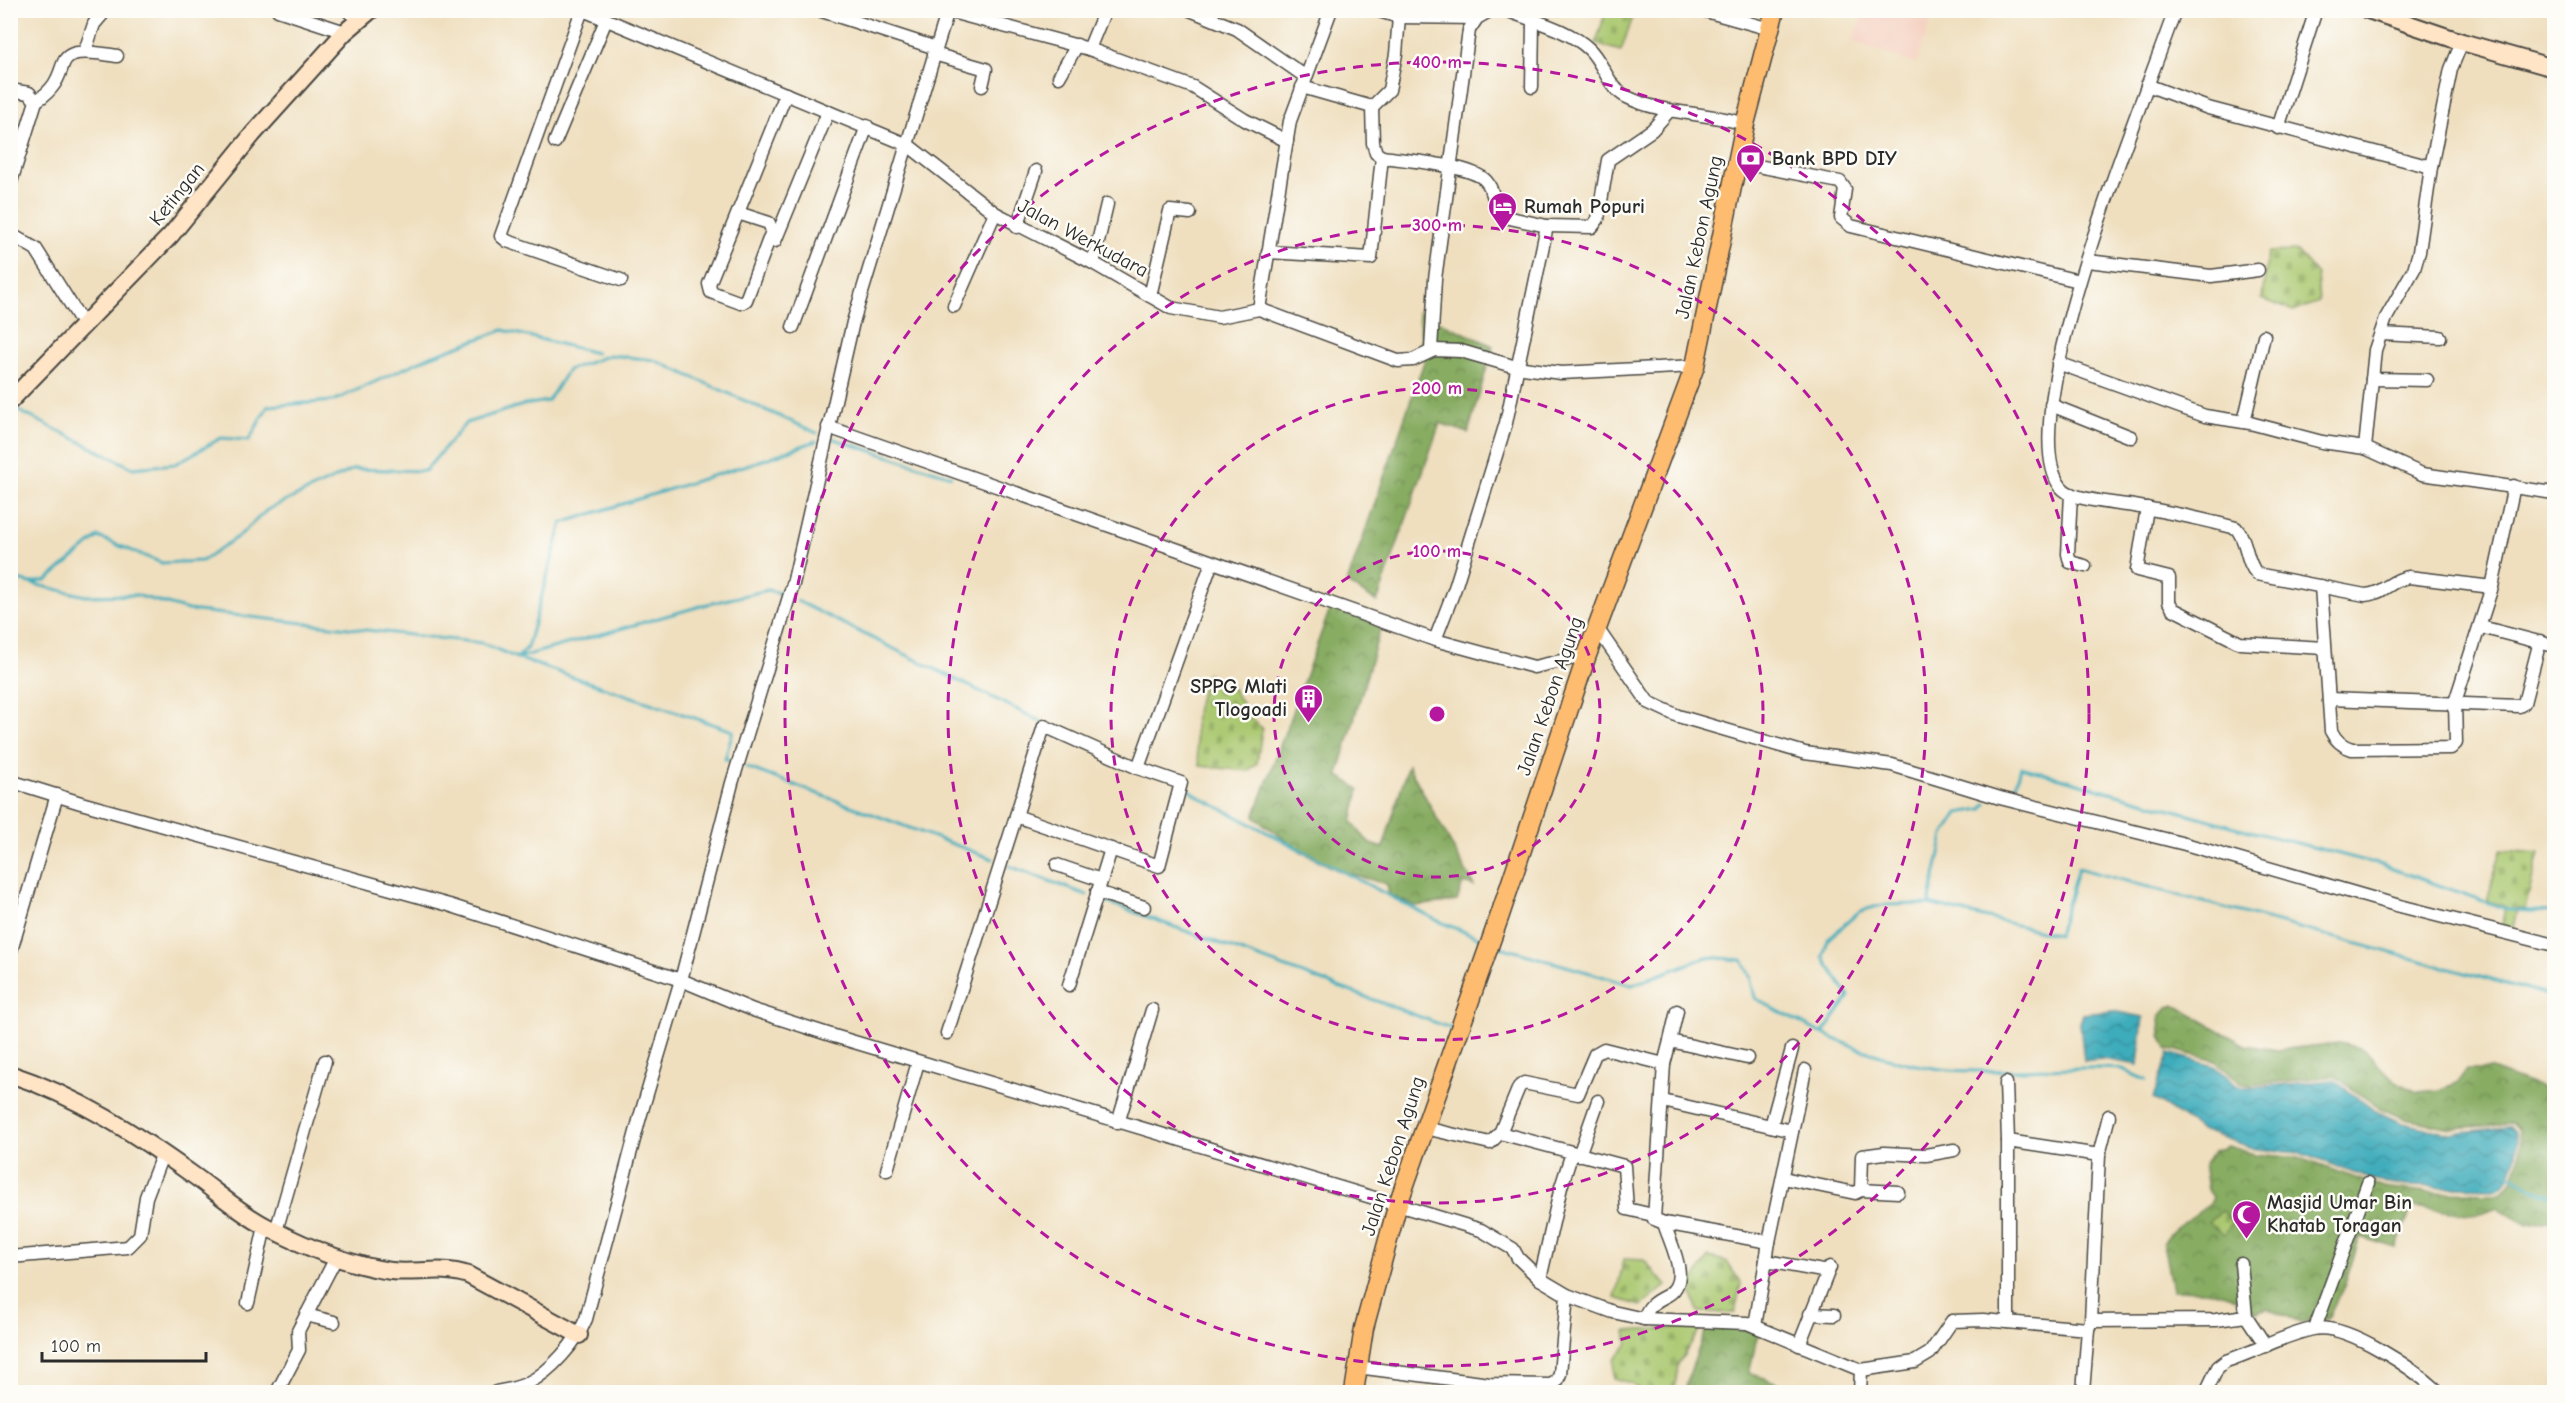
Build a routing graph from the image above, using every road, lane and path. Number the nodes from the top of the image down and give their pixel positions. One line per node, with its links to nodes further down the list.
1 (106, 10): 26 (street)
2 (278, 10): 23 (street)
3 (582, 10): 20 (street, Jalan Werkudara); 64 (street)
4 (819, 10): 27 (street)
5 (1105, 10): 25 (street)
6 (1190, 10): 31 (street)
7 (1331, 10): 31 (street)
8 (1376, 10): 18 (street)
9 (1491, 10): 19 (street)
10 (1506, 10): 21 (street)
11 (1702, 10): 22 (street)
12 (1775, 10): 22 (main road, Jalan Kebon Agung)
13 (2175, 10): 32 (street)
14 (2316, 10): 43 (street)
15 (2368, 10): 24 (street)
16 (948, 11): 25 (street); 27 (street)
17 (359, 14): 23 (street, Ketingan)
18 (1399, 17): 19 (street); 38 (street)
19 (1477, 18): 49 (street)
20 (606, 20): 36 (street, Jalan Werkudara); 45 (street)
21 (1533, 21): 34 (street); 39 (street)
22 (1770, 28): 41 (main road, Jalan Kebon Agung)
23 (345, 32): 70 (street, Ketingan)
24 (2462, 42): 29 (street); 50 (street)
25 (1083, 47): 30 (street); 44 (street)
26 (85, 51): 28 (street); 37 (street)
27 (935, 51): 33 (street); 46 (street)
28 (117, 56)
29 (2554, 68)
30 (1059, 77)
31 (1304, 82): 38 (street); 44 (street)
32 (2147, 85): 43 (street); 61 (street)
33 (982, 86)
34 (1532, 87)
35 (10, 90): 37 (street)
36 (786, 94): 40 (street, Jalan Werkudara); 54 (street)
37 (36, 101): 52 (street)
38 (1372, 107): 47 (street)
39 (1669, 111): 41 (street); 57 (street)
40 (828, 112): 42 (street, Jalan Werkudara); 67 (street)
41 (1745, 124): 48 (main road, Jalan Kebon Agung)
42 (867, 126): 46 (street, Jalan Werkudara); 71 (street)
43 (2278, 128): 50 (street)
44 (1287, 141): 60 (street)
45 (555, 142)
46 (908, 145): 55 (street, Jalan Werkudara); 84 (street)
47 (1382, 157): 49 (street); 60 (street)
48 (1737, 162): 65 (street); 77 (main road, Jalan Kebon Agung)
49 (1450, 166): 57 (street); 75 (street)
50 (2431, 167): 72 (street)
51 (1036, 171): 58 (street)
52 (10, 186)
53 (1107, 204): 62 (street)
54 (738, 213): 54 (street)
55 (995, 213): 58 (street, Jalan Werkudara); 68 (street)
56 (1190, 213): 66 (street)
57 (1547, 226): 78 (street)
58 (1017, 227): 62 (street, Jalan Werkudara)
59 (10, 234): 70 (street)
60 (1268, 252): 69 (street)
61 (2088, 261): 63 (street); 65 (street)
62 (1093, 263): 66 (street, Jalan Werkudara)
63 (2258, 270)
64 (621, 280)
65 (2079, 281): 76 (street)
66 (1149, 296): 69 (street, Jalan Werkudara)
67 (749, 306)
68 (954, 306)
69 (1259, 309): 75 (street)
70 (84, 327): 81 (street, Ketingan)
71 (793, 327)
72 (2381, 334): 74 (street); 79 (street)
73 (2264, 336): 83 (street)
74 (2440, 337)
75 (1431, 350): 78 (street)
76 (2058, 363): 82 (street); 83 (street)
77 (1695, 366): 78 (street); 96 (main road, Jalan Kebon Agung)
78 (1516, 367): 97 (street)
79 (2372, 379): 80 (street); 86 (street)
80 (2427, 380)
81 (10, 402)
82 (2051, 405): 85 (street); 89 (street)
83 (2244, 422): 86 (street)
84 (828, 427): 91 (street); 114 (street)
85 (2131, 437)
86 (2365, 448): 87 (street)
87 (2514, 486): 88 (street); 94 (street)
88 (2554, 493)
89 (2071, 494): 90 (street); 92 (street)
90 (2147, 508): 93 (street); 100 (street)
91 (1212, 562): 97 (street); 104 (street)
92 (2085, 566)
93 (2321, 586): 94 (street); 100 (street)
94 (2492, 587): 95 (street)
95 (2481, 627): 98 (street); 103 (street)
96 (1597, 628): 101 (main road, Jalan Kebon Agung); 112 (street)
97 (1435, 640): 101 (street)
98 (2540, 641): 99 (street); 103 (street)
99 (2554, 646)
100 (2324, 648): 102 (street)
101 (1587, 655): 133 (main road, Jalan Kebon Agung)
102 (2329, 699): 103 (street); 103 (street)
103 (2455, 702)
104 (1138, 768): 107 (street); 108 (street)
105 (10, 781): 106 (street)
106 (57, 795): 113 (street); 114 (street)
107 (1016, 816): 108 (street); 118 (street)
108 (1111, 849): 110 (street)
109 (1057, 865): 110 (street)
110 (1099, 886): 111 (street); 115 (street)
111 (1144, 907)
112 (2554, 945)
113 (10, 954)
114 (681, 980): 123 (street); 168 (street)
115 (1069, 985)
116 (1152, 1010): 131 (street)
117 (1677, 1011): 119 (street)
118 (947, 1033)
119 (1670, 1041): 121 (street); 124 (street)
120 (1792, 1049): 132 (street)
121 (1747, 1058)
122 (325, 1061): 149 (street)
123 (918, 1062): 131 (street); 141 (street)
124 (1664, 1064): 129 (street); 135 (street)
125 (1805, 1070): 134 (street)
126 (10, 1074): 138 (street)
127 (2006, 1083): 136 (street)
128 (1599, 1101): 139 (street)
129 (1663, 1101): 132 (street); 147 (street)
130 (2109, 1116): 140 (street)
131 (1118, 1123): 146 (street)
132 (1771, 1126): 134 (street)
133 (1425, 1128): 135 (street); 146 (main road, Jalan Kebon Agung)
134 (1792, 1131): 142 (street)
135 (1500, 1133): 139 (street)
136 (2008, 1141): 140 (street); 164 (street)
137 (1954, 1150): 144 (street)
138 (163, 1153): 149 (street); 152 (street)
139 (1576, 1154): 147 (street); 155 (street)
140 (2099, 1155): 165 (street)
141 (886, 1170)
142 (1784, 1178): 144 (street); 150 (street)
143 (2368, 1183): 167 (street)
144 (1861, 1190): 145 (street)
145 (1898, 1192)
146 (1397, 1207): 155 (street); 171 (main road, Jalan Kebon Agung)
147 (1653, 1215): 148 (street)
148 (1664, 1223): 150 (street); 162 (street)
149 (271, 1229): 151 (street); 157 (street)
150 (1769, 1242): 153 (street)
151 (337, 1256): 159 (street); 168 (street)
152 (10, 1257)
153 (1766, 1261): 158 (street); 166 (street)
154 (2241, 1264): 161 (street)
155 (1540, 1279): 156 (street)
156 (1567, 1295): 162 (street); 174 (street)
157 (248, 1303)
158 (1810, 1314): 160 (street); 169 (street)
159 (306, 1315): 163 (street); 175 (street)
160 (1834, 1316)
161 (2246, 1316): 165 (street); 170 (street)
162 (1644, 1320): 166 (street)
163 (334, 1322)
164 (2008, 1322): 165 (street); 172 (street)
165 (2089, 1325): 179 (street)
166 (1755, 1326): 169 (street)
167 (2315, 1328): 170 (street); 181 (street)
168 (579, 1335): 176 (street)
169 (1799, 1345): 172 (street)
170 (2266, 1347): 180 (street)
171 (1357, 1367): 173 (street); 177 (main road, Jalan Kebon Agung)
172 (1862, 1370): 178 (street)
173 (1490, 1388): 174 (street)
174 (1531, 1390)
175 (277, 1392)
176 (496, 1392)
177 (1354, 1392)
178 (1860, 1392)
179 (2083, 1392)
180 (2206, 1392)
181 (2439, 1392)

